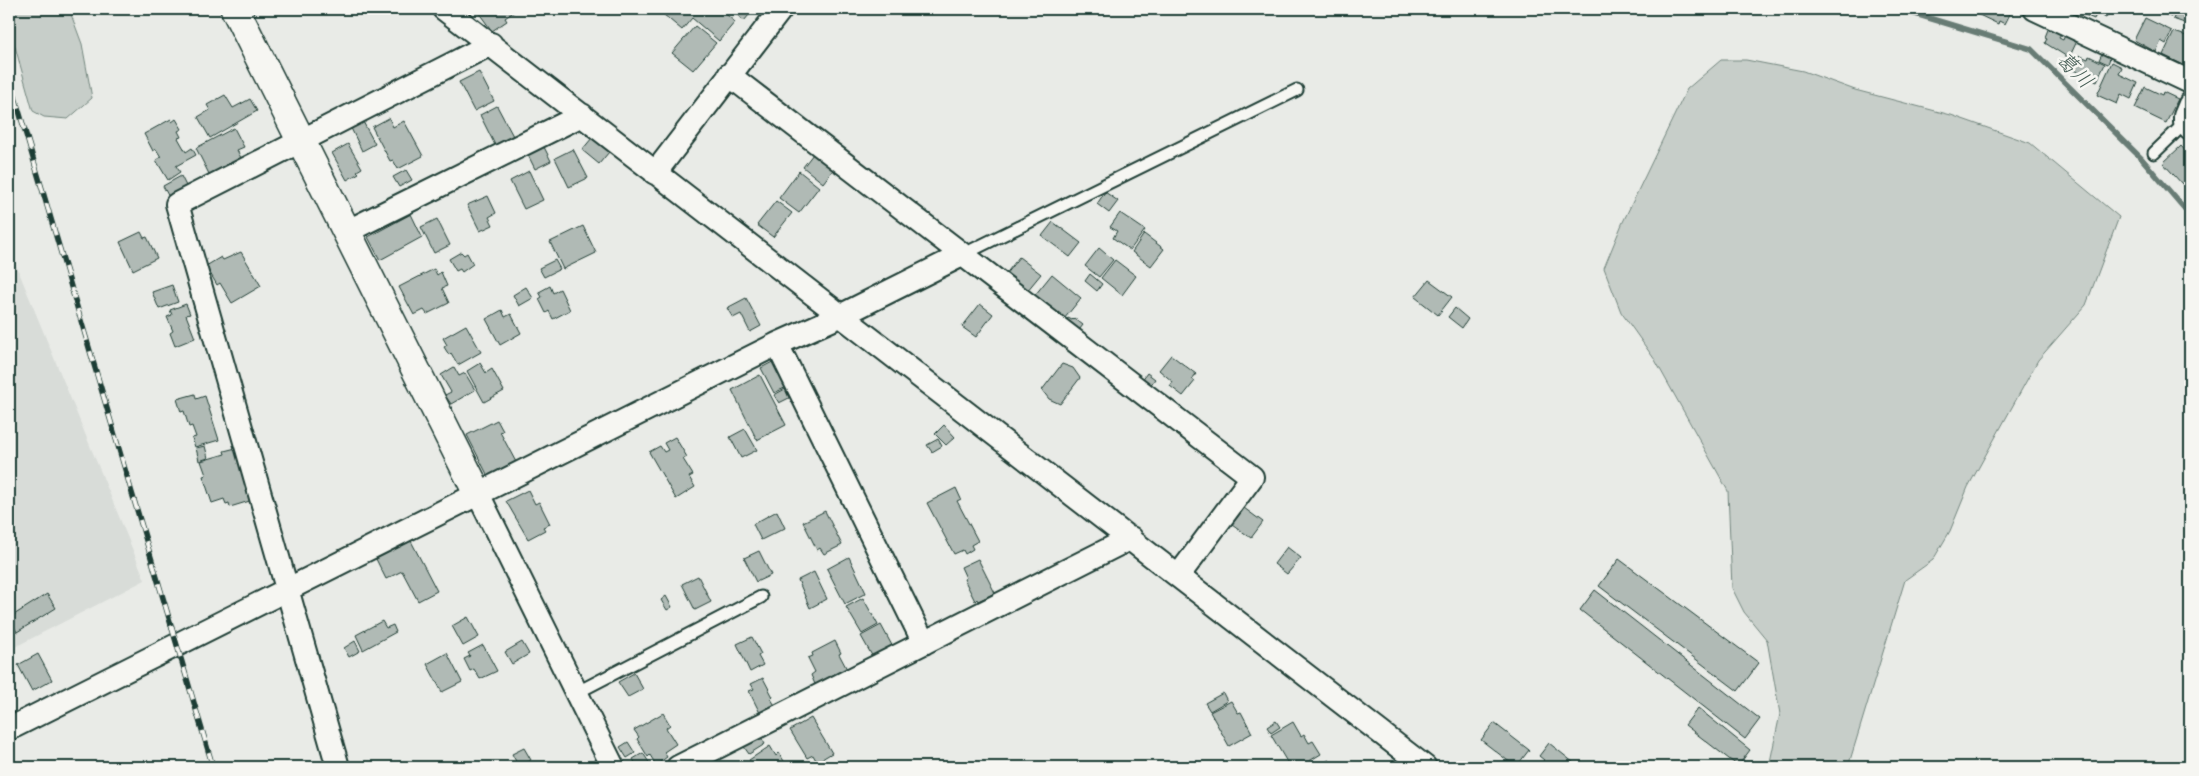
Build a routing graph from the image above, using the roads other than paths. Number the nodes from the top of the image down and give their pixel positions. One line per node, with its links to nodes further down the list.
1 (235, 9): 11 (street)
2 (444, 9): 5 (street)
3 (781, 9): 6 (street)
4 (2035, 9): 7 (street)
5 (491, 44): 9 (street); 11 (street)
6 (729, 75): 13 (street); 15 (street)
7 (2190, 82)
8 (1297, 90): 15 (lane)
9 (582, 115): 13 (street); 14 (street)
10 (2188, 119): 12 (lane)
11 (301, 142): 14 (street); 21 (street)
12 (2154, 153)
13 (655, 173): 16 (street)
14 (346, 232): 18 (street)
15 (962, 255): 16 (street); 20 (street)
16 (840, 316): 17 (street); 19 (street)
17 (777, 344): 18 (street); 23 (street)
18 (478, 494): 21 (street); 24 (street)
19 (1131, 538): 20 (street); 23 (street)
20 (1179, 575): 29 (street)
21 (286, 590): 25 (street); 26 (street)
22 (761, 597): 24 (lane)
23 (924, 643): 28 (street)
24 (576, 692): 27 (street)
25 (9, 729)
26 (338, 767)
27 (613, 767)
28 (678, 767)
29 (1422, 767)

